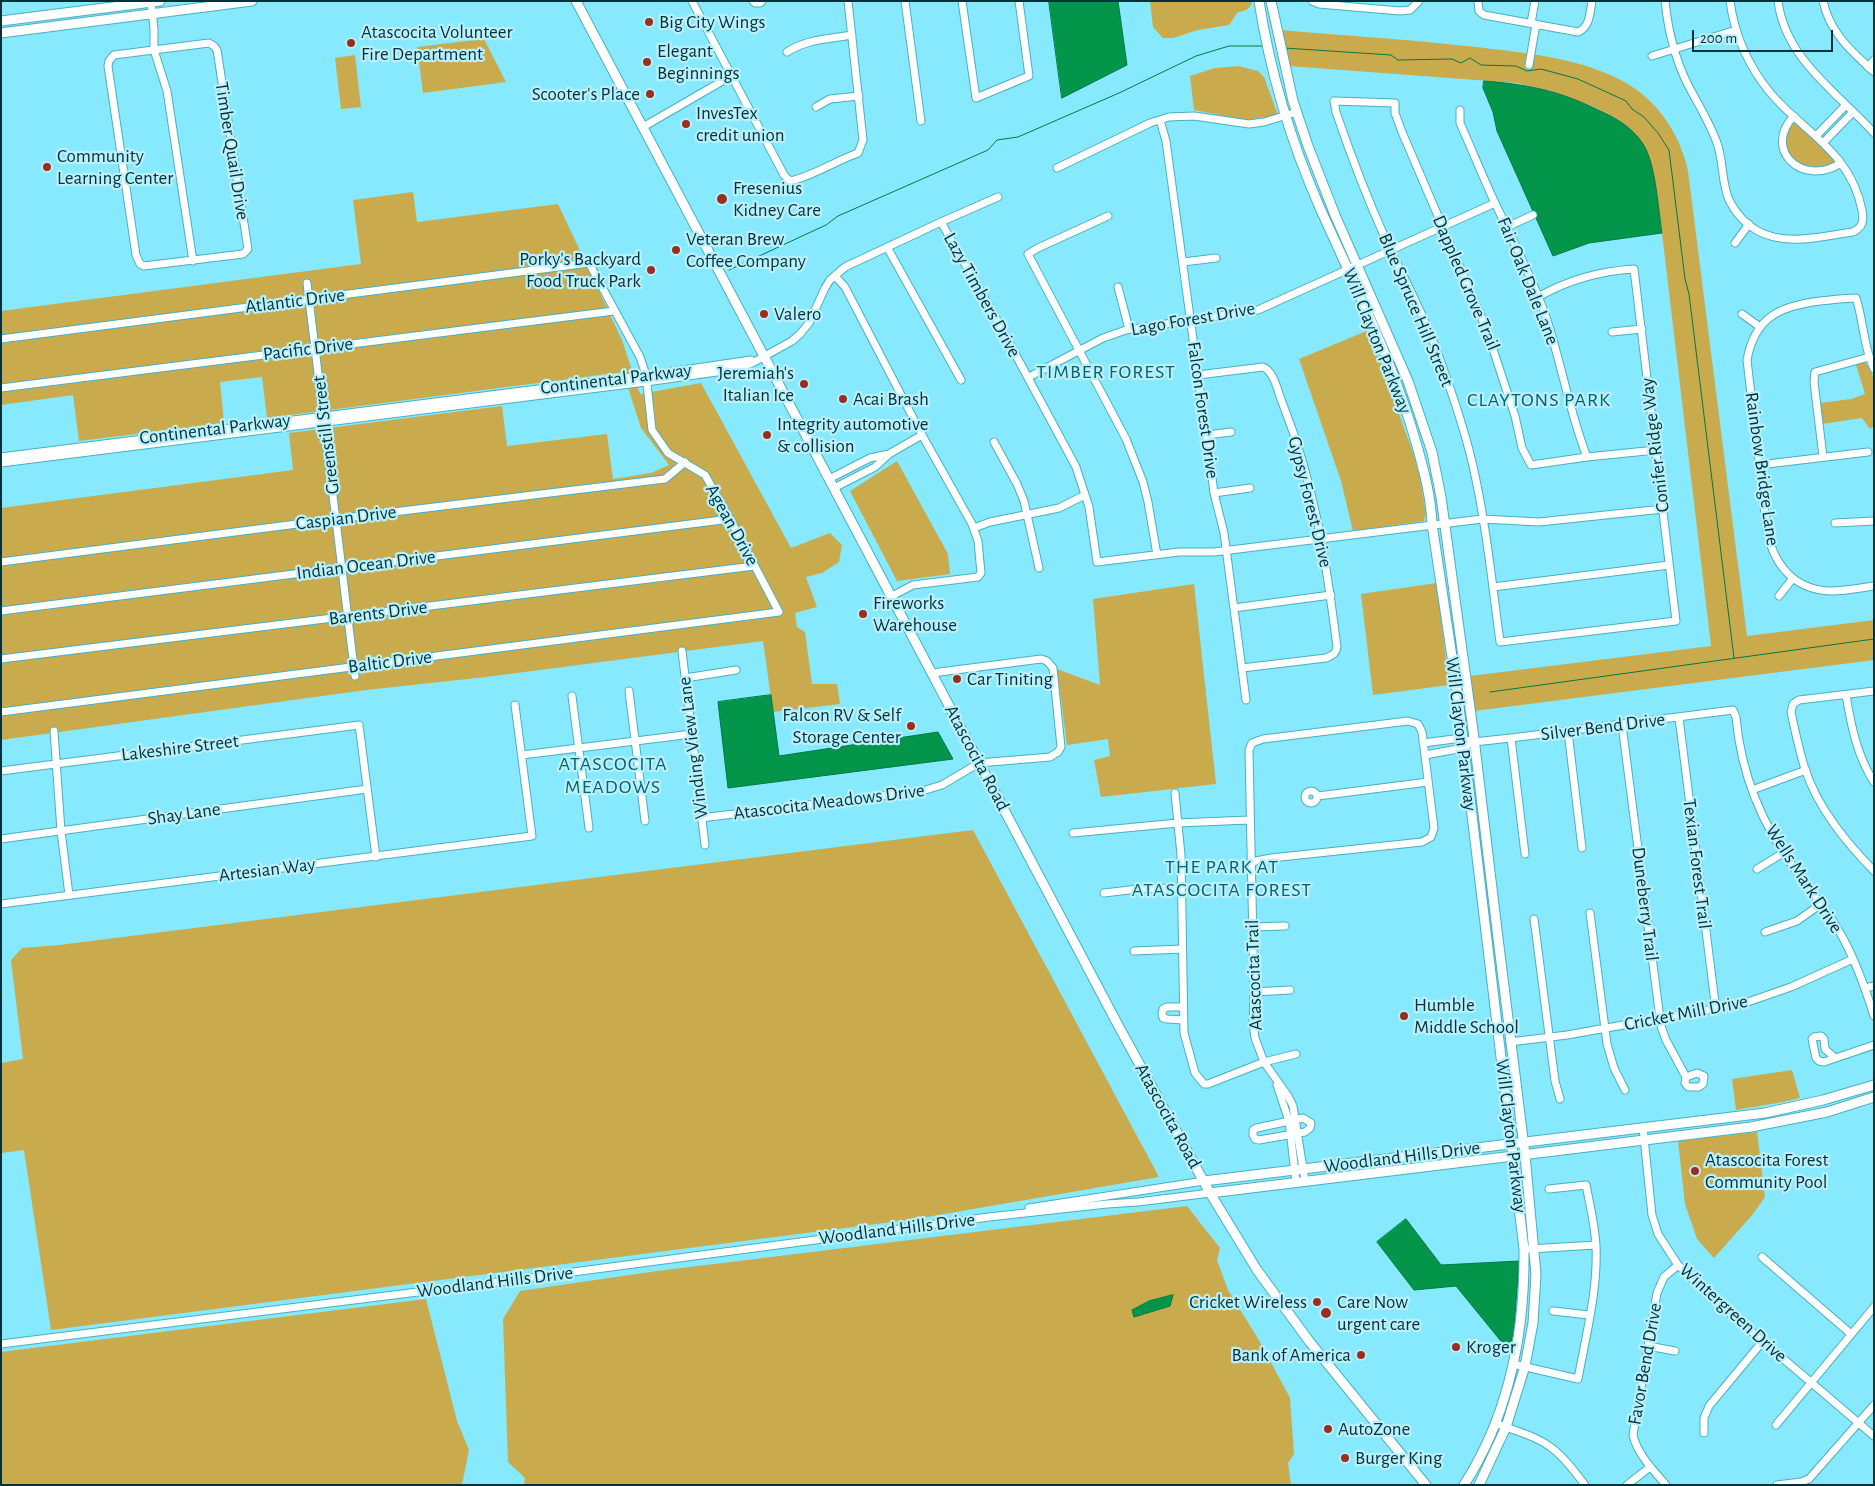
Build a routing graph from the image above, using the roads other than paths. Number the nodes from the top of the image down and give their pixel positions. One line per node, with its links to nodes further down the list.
1 (252, 1): 24 (main road)
2 (576, 1): 51 (main road, Atascocita Road)
3 (692, 1): 39 (street)
4 (754, 1): 5 (street)
5 (762, 1)
6 (848, 1): 30 (street)
7 (905, 1): 50 (street)
8 (962, 1): 9 (street)
9 (1019, 1)
10 (1259, 1): 47 (main road, Will Clayton Parkway)
11 (1271, 1): 45 (main road, Will Clayton Parkway)
12 (1312, 1): 22 (street)
13 (1419, 1): 22 (street)
14 (1478, 1): 26 (street)
15 (1535, 1): 26 (street)
16 (1592, 1): 26 (street)
17 (1665, 1): 32 (street)
18 (1730, 1): 28 (street)
19 (1778, 1): 42 (street)
20 (1823, 1): 37 (street)
21 (154, 2): 23 (main road); 24 (street)
22 (1362, 4)
23 (66, 13): 25 (main road); 27 (main road)
24 (153, 14): 27 (main road); 31 (street)
25 (1, 21)
26 (1534, 23): 36 (street)
27 (68, 25): 29 (main road)
28 (1736, 30): 32 (street); 48 (street)
29 (1, 33)
30 (852, 35): 33 (street); 40 (street)
31 (154, 50): 71 (street); 71 (street); 71 (street, Timber Quail Drive)
32 (1674, 50): 34 (street); 64 (street)
33 (787, 52)
34 (1652, 56)
35 (1874, 60): 37 (street)
36 (1529, 65)
37 (1868, 67): 38 (street)
38 (1874, 72)
39 (731, 76): 40 (street); 51 (street)
40 (859, 96): 43 (street)
41 (1395, 103): 65 (street, Dappled Grove Trail); 69 (street, Blue Spruce Hill Street)
42 (1846, 105): 46 (street); 53 (street)
43 (816, 107)
44 (1460, 110): 60 (street, Fair Oak Dale Lane)
45 (1297, 112): 47 (street); 57 (main road, Will Clayton Parkway)
46 (1853, 112): 52 (street); 54 (street)
47 (1286, 116): 49 (street); 59 (main road, Will Clayton Parkway)
48 (1794, 116): 53 (street); 55 (street)
49 (1160, 120): 56 (street); 72 (street, Falcon Forest Drive)
50 (922, 121)
51 (643, 127): 93 (main road, Atascocita Road)
52 (1874, 133)
53 (1816, 136): 54 (street)
54 (1824, 142): 55 (street)
55 (1841, 163): 64 (street)
56 (1057, 168)
57 (1327, 195): 59 (main road); 74 (main road, Will Clayton Parkway)
58 (998, 197): 63 (street)
59 (1317, 200): 75 (main road, Will Clayton Parkway)
60 (1495, 204): 65 (street, Lago Forest Drive); 66 (street, Fair Oak Dale Lane)
61 (1108, 216): 92 (street)
62 (1534, 216): 66 (street)
63 (941, 222): 68 (street); 99 (street, Lazy Timbers Drive)
64 (1749, 224): 67 (street)
65 (1442, 227): 69 (street, Lago Forest Drive); 114 (street, Dappled Grove Trail)
66 (1507, 227): 79 (street, Fair Oak Dale Lane)
67 (1735, 243)
68 (887, 247): 76 (street); 101 (street)
69 (1391, 250): 74 (street, Lago Forest Drive); 128 (street, Blue Spruce Hill Street)
70 (1216, 258): 72 (street)
71 (194, 261)
72 (1183, 262): 83 (street, Falcon Forest Drive)
73 (589, 263): 80 (street, Atlantic Drive); 81 (street, Agean Drive)
74 (1357, 266): 75 (street, Lago Forest Drive); 89 (main road, Will Clayton Parkway)
75 (1348, 270): 83 (street, Lago Forest Drive); 91 (main road, Will Clayton Parkway)
76 (834, 276): 93 (street); 105 (street)
77 (307, 283): 80 (street, Greenstill Street)
78 (1118, 287): 86 (street)
79 (1538, 297): 85 (street, Conifer Ridge Way); 114 (street, Fair Oak Dale Lane)
80 (309, 299): 88 (street, Atlantic Drive); 90 (street, Greenstill Street)
81 (614, 311): 90 (street, Pacific Drive); 100 (street, Agean Drive)
82 (1742, 314): 84 (street)
83 (1191, 320): 86 (street, Lago Forest Drive); 98 (street, Falcon Forest Drive)
84 (1760, 327): 94 (street); 118 (street, Rainbow Bridge Lane)
85 (1642, 329): 87 (street); 110 (street, Conifer Ridge Way)
86 (1129, 330): 92 (street, Lago Forest Drive)
87 (1612, 332)
88 (1, 339)
89 (1392, 344): 91 (main road); 107 (main road, Will Clayton Parkway)
90 (316, 348): 102 (street, Pacific Drive); 103 (street, Greenstill Street)
91 (1383, 349): 108 (main road, Will Clayton Parkway)
92 (1079, 350): 99 (street, Lago Forest Drive); 136 (street)
93 (764, 356): 95 (street, Continental Parkway); 96 (street, Continental Parkway); 119 (main road, Atascocita Road)
94 (1869, 358): 97 (street); 115 (street)
95 (738, 363): 96 (street); 100 (street, Continental Parkway)
96 (745, 366): 100 (street, Continental Parkway)
97 (1874, 370)
98 (1198, 375): 106 (street, Falcon Forest Drive); 134 (street, Gypsy Forest Drive)
99 (1029, 378): 123 (street, Lazy Timbers Drive)
100 (646, 379): 103 (street, Continental Parkway); 116 (street, Agean Drive)
101 (961, 380)
102 (1, 388)
103 (323, 419): 113 (street, Continental Parkway); 117 (street, Continental Parkway); 126 (street, Greenstill Street)
104 (1232, 432): 106 (street)
105 (922, 435): 112 (street); 133 (street)
106 (1207, 435): 122 (street, Falcon Forest Drive)
107 (1427, 436): 108 (main road); 130 (main road, Will Clayton Parkway)
108 (1416, 441): 132 (main road, Will Clayton Parkway)
109 (994, 442): 125 (street)
110 (1656, 450): 114 (street); 124 (street, Conifer Ridge Way)
111 (1868, 452): 115 (street)
112 (889, 454): 119 (street); 120 (street)
113 (1, 456)
114 (1586, 457)
115 (1823, 457): 118 (street)
116 (685, 462): 126 (street, Caspian Drive); 127 (street, Agean Drive)
117 (1, 464)
118 (1759, 465): 142 (street, Rainbow Bridge Lane)
119 (829, 479): 120 (main road, Atascocita Road)
120 (834, 488): 146 (main road, Atascocita Road)
121 (1250, 488): 122 (street)
122 (1214, 493): 135 (street, Falcon Forest Drive)
123 (1085, 495): 125 (street); 136 (street, Lazy Timbers Drive)
124 (1663, 509): 128 (street); 138 (street, Conifer Ridge Way)
125 (1027, 515): 133 (street); 141 (street)
126 (336, 519): 137 (street, Caspian Drive); 140 (street, Greenstill Street)
127 (730, 519): 139 (street, Agean Drive); 140 (street, Indian Ocean Drive)
128 (1482, 519): 130 (street); 144 (street, Blue Spruce Hill Street)
129 (1874, 521): 131 (street)
130 (1444, 523): 132 (street); 151 (main road, Will Clayton Parkway)
131 (1835, 523)
132 (1432, 524): 134 (street); 152 (main road, Will Clayton Parkway)
133 (974, 528): 146 (street)
134 (1322, 538): 135 (street); 145 (street, Gypsy Forest Drive)
135 (1226, 550): 136 (street); 148 (street, Falcon Forest Drive)
136 (1157, 554)
137 (1, 562)
138 (1669, 565): 144 (street); 154 (street, Conifer Ridge Way)
139 (754, 566): 150 (street, Agean Drive); 153 (street, Barents Drive)
140 (343, 568): 149 (street, Indian Ocean Drive); 153 (street, Greenstill Street)
141 (1039, 568)
142 (1792, 578): 143 (street); 147 (street)
143 (1874, 586)
144 (1493, 587): 154 (street, Blue Spruce Hill Street)
145 (1331, 595): 148 (street); 158 (street, Gypsy Forest Drive)
146 (892, 596): 160 (main road, Atascocita Road)
147 (1779, 596)
148 (1234, 608): 158 (street, Falcon Forest Drive)
149 (1, 611)
150 (779, 612): 157 (street, Baltic Drive)
151 (1457, 614): 152 (main road); 179 (main road, Will Clayton Parkway)
152 (1446, 616): 177 (main road, Will Clayton Parkway)
153 (349, 617): 156 (street, Barents Drive); 157 (street, Greenstill Street)
154 (1500, 642)
155 (682, 651): 162 (street, Winding View Lane)
156 (1, 659)
157 (354, 666): 161 (street, Greenstill Street); 170 (street, Baltic Drive)
158 (1242, 668): 167 (street, Falcon Forest Drive)
159 (736, 670): 162 (street)
160 (932, 673): 186 (main road, Atascocita Road); 186 (street)
161 (355, 676)
162 (685, 678): 175 (street, Winding View Lane)
163 (629, 690): 178 (street)
164 (1874, 691): 165 (street)
165 (1846, 695): 188 (street); 190 (street)
166 (572, 696): 181 (street)
167 (1246, 700)
168 (515, 705): 183 (street)
169 (1733, 710): 171 (street, Silver Bend Drive); 192 (street, Wells Mark Drive)
170 (1, 712)
171 (1679, 718): 172 (street, Silver Bend Drive); 233 (street, Texian Forest Trail)
172 (1622, 725): 174 (street, Silver Bend Drive); 235 (street, Duneberry Trail)
173 (54, 731): 185 (street)
174 (1568, 732): 176 (street, Silver Bend Drive); 206 (street)
175 (692, 734): 178 (street); 195 (street, Winding View Lane)
176 (1511, 738): 179 (street, Silver Bend Drive); 208 (street)
177 (1462, 739): 179 (street, Silver Bend Drive); 180 (street, Silver Bend Drive); 182 (main road, Will Clayton Parkway)
178 (635, 741): 181 (street); 197 (street)
179 (1474, 742): 182 (street, Silver Bend Drive); 202 (main road, Will Clayton Parkway)
180 (1423, 743): 184 (street); 196 (street, Atascocita Trail)
181 (578, 748): 183 (street); 199 (street)
182 (1463, 748): 184 (street, Silver Bend Drive); 204 (main road, Will Clayton Parkway)
183 (522, 755): 209 (street, Artesian Way)
184 (1425, 755): 189 (street)
185 (56, 763): 187 (street, Lakeshire Street); 191 (street, Lakeshire Street); 200 (street)
186 (979, 763): 195 (street, Atascocita Meadows Drive); 260 (main road, Atascocita Road)
187 (1, 770)
188 (1806, 770): 192 (street); 212 (street)
189 (1428, 782): 194 (street); 210 (street)
190 (1874, 782)
191 (367, 789): 200 (street, Shay Lane); 209 (street)
192 (1752, 790): 207 (street, Wells Mark Drive)
193 (1175, 793): 198 (street)
194 (1318, 796)
195 (702, 818): 205 (street, Winding View Lane)
196 (1249, 820): 198 (street); 210 (street, Atascocita Trail)
197 (645, 821)
198 (1178, 823): 201 (street); 213 (street)
199 (589, 828)
200 (61, 831): 203 (street, Shay Lane); 215 (street)
201 (1073, 833)
202 (1485, 838): 204 (main road); 223 (main road, Will Clayton Parkway)
203 (1, 839)
204 (1474, 840): 224 (main road, Will Clayton Parkway)
205 (705, 846)
206 (1582, 848)
207 (1783, 853): 211 (street); 217 (street, Wells Mark Drive)
208 (1525, 854)
209 (376, 857): 215 (street, Artesian Way)
210 (1251, 862): 221 (street, Atascocita Trail)
211 (1757, 869)
212 (1874, 871)
213 (1180, 888): 214 (street); 225 (street)
214 (1104, 893)
215 (69, 895): 216 (street, Artesian Way)
216 (1, 904)
217 (1821, 904): 222 (street); 227 (street, Wells Mark Drive)
218 (1590, 913): 237 (street)
219 (1534, 919): 238 (street)
220 (1285, 926): 221 (street)
221 (1252, 927): 231 (street, Atascocita Trail)
222 (1765, 932)
223 (1498, 938): 224 (main road); 239 (main road, Will Clayton Parkway)
224 (1486, 940): 254 (main road, Will Clayton Parkway)
225 (1182, 949): 226 (street); 232 (street)
226 (1134, 951)
227 (1853, 959): 229 (street, Wells Mark Drive); 233 (street, Cricket Mill Drive)
228 (1874, 986): 229 (street)
229 (1865, 988): 234 (street, Wells Mark Drive)
230 (1290, 990): 231 (street)
231 (1254, 992): 243 (street, Atascocita Trail)
232 (1183, 1007): 236 (street); 236 (street)
233 (1716, 1010): 235 (street, Cricket Mill Drive)
234 (1874, 1016)
235 (1660, 1019): 237 (street, Cricket Mill Drive); 244 (street, Duneberry Trail)
236 (1183, 1020): 243 (street)
237 (1605, 1028): 238 (street, Cricket Mill Drive); 246 (street)
238 (1549, 1037): 239 (street, Cricket Mill Drive); 248 (street)
239 (1510, 1042): 253 (main road, Will Clayton Parkway)
240 (1874, 1045): 242 (street)
241 (1296, 1054): 243 (street)
242 (1834, 1058)
243 (1264, 1062): 249 (street, Atascocita Trail)
244 (1686, 1077)
245 (1874, 1085): 250 (main road, Woodland Hills Drive)
246 (1625, 1090)
247 (1874, 1097): 252 (main road, Woodland Hills Drive)
248 (1560, 1099)
249 (1292, 1120): 251 (street, Atascocita Trail); 251 (street); 251 (street)
250 (1643, 1128): 252 (street, Wintergreen Drive); 253 (main road, Woodland Hills Drive)
251 (1294, 1134): 258 (street, Atascocita Trail)
252 (1645, 1141): 255 (main road, Woodland Hills Drive); 268 (street, Wintergreen Drive)
253 (1523, 1143): 254 (main road, Woodland Hills Drive); 255 (main road, Will Clayton Parkway)
254 (1511, 1144): 256 (main road, Will Clayton Parkway); 257 (main road, Woodland Hills Drive)
255 (1524, 1155): 256 (main road, Woodland Hills Drive); 266 (main road, Will Clayton Parkway)
256 (1512, 1156): 259 (main road, Woodland Hills Drive); 266 (main road, Will Clayton Parkway)
257 (1401, 1157): 258 (main road, Woodland Hills Drive); 259 (main road)
258 (1299, 1169): 260 (main road, Woodland Hills Drive); 261 (street, Atascocita Trail)
259 (1401, 1170): 261 (main road, Woodland Hills Drive)
260 (1204, 1181): 263 (main road, Atascocita Road); 264 (street, Woodland Hills Drive)
261 (1301, 1181): 263 (main road, Woodland Hills Drive)
262 (1549, 1189): 265 (street)
263 (1210, 1193): 264 (street, Woodland Hills Drive); 288 (main road, Atascocita Road)
264 (989, 1217): 274 (street, Woodland Hills Drive)
265 (1596, 1245): 266 (street); 271 (street)
266 (1529, 1249): 277 (main road, Will Clayton Parkway); 278 (main road, Will Clayton Parkway)
267 (1762, 1257): 272 (street)
268 (1678, 1264): 273 (street, Wintergreen Drive); 275 (street, Favor Bend Drive)
269 (1874, 1308): 272 (street)
270 (1553, 1311): 271 (street)
271 (1589, 1315): 278 (street)
272 (1851, 1334): 279 (street)
273 (1763, 1341): 279 (street, Wintergreen Drive); 285 (street)
274 (1, 1344)
275 (1648, 1346): 276 (street); 287 (street, Favor Bend Drive)
276 (1675, 1351)
277 (1513, 1364): 278 (street); 282 (main road, Will Clayton Parkway)
278 (1525, 1366): 284 (main road, Will Clayton Parkway)
279 (1810, 1382): 281 (street, Wintergreen Drive); 283 (street)
280 (1874, 1405): 281 (street)
281 (1859, 1422): 286 (street, Wintergreen Drive); 294 (street)
282 (1495, 1423): 284 (street); 289 (main road, Will Clayton Parkway)
283 (1776, 1425)
284 (1506, 1427): 290 (main road, Will Clayton Parkway); 291 (street)
285 (1704, 1434)
286 (1874, 1436)
287 (1650, 1467): 292 (street); 293 (street, Favor Bend Drive)
288 (1426, 1485)
289 (1464, 1485)
290 (1479, 1485)
291 (1585, 1485)
292 (1627, 1485)
293 (1666, 1485)
294 (1777, 1485)

